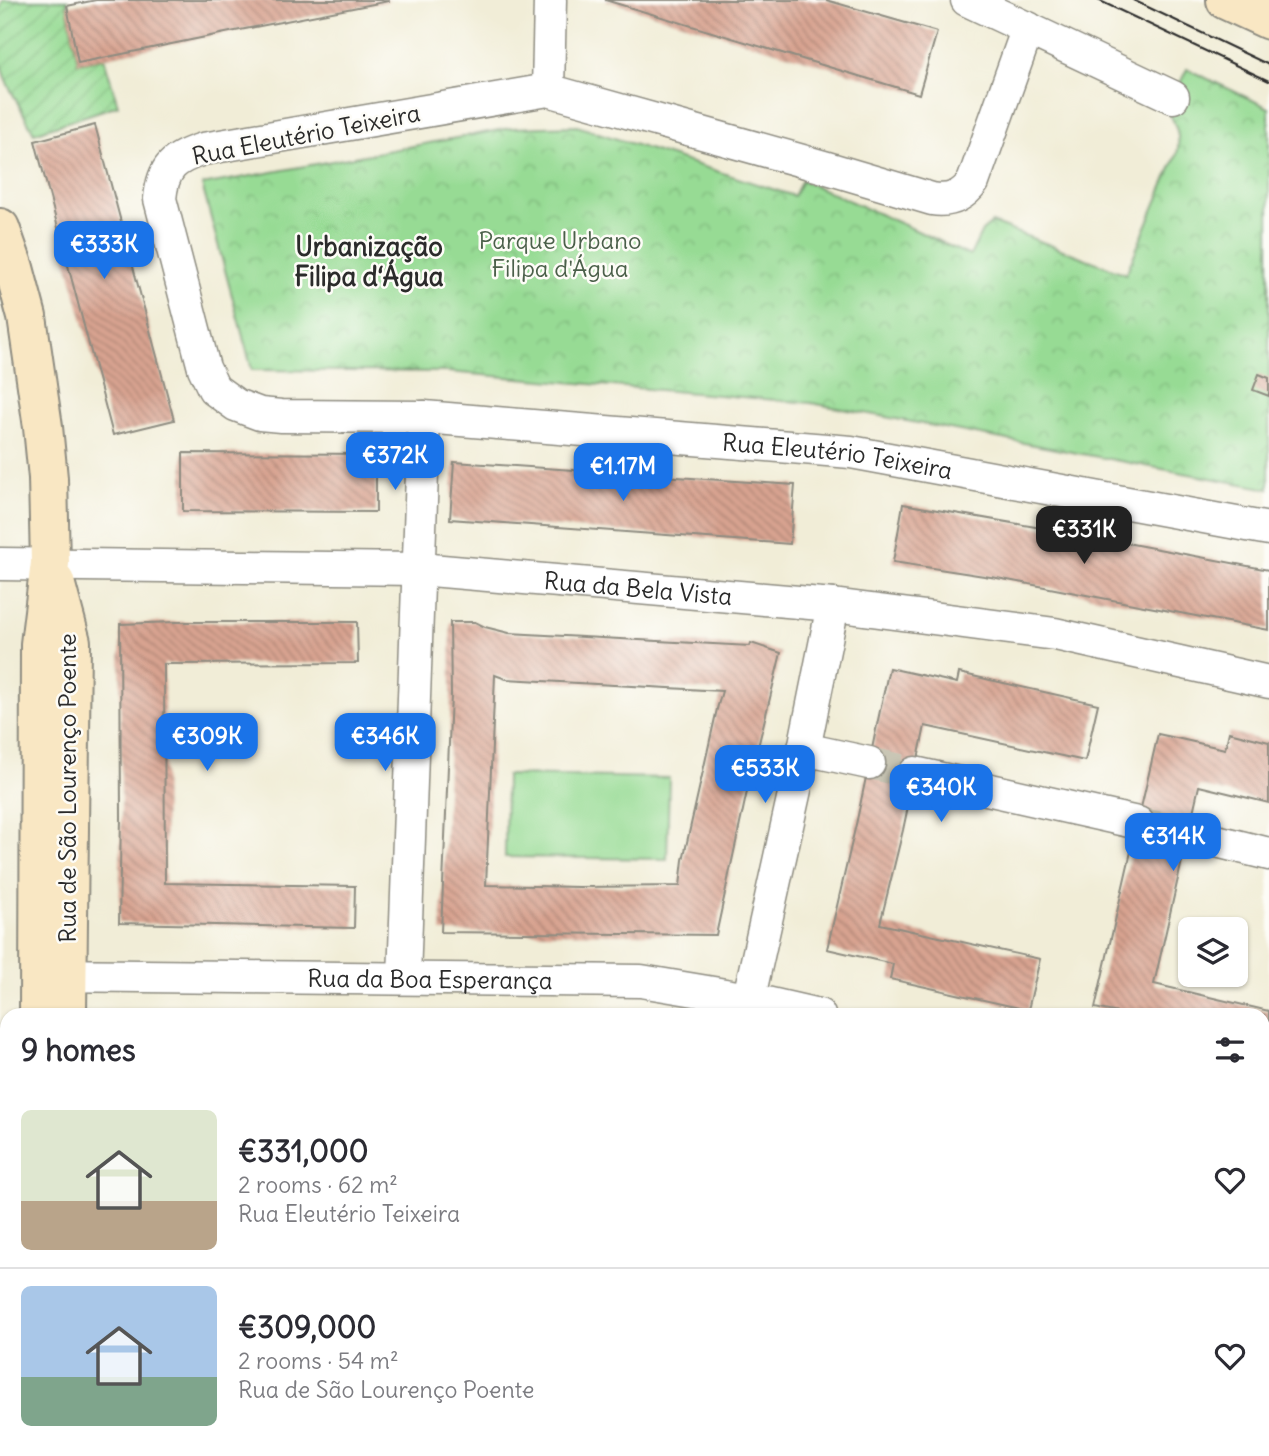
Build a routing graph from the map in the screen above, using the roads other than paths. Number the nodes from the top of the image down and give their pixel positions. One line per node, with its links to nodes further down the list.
1 (550, 0): 6 (street)
2 (967, 0): 5 (street)
3 (1226, 0): 4 (street)
4 (1269, 20)
5 (1028, 27): 6 (street, Rua Eleutério Teixeira); 7 (street)
6 (548, 90): 9 (street, Rua Eleutério Teixeira)
7 (1173, 97)
8 (0, 228): 11 (street, Rua de São Lourenço Poente)
9 (424, 417): 10 (street, Rua Eleutério Teixeira); 13 (street)
10 (1269, 529)
11 (50, 563): 12 (street, Rua da Bela Vista); 13 (street, Rua da Bela Vista); 22 (street, Rua de São Lourenço Poente)
12 (0, 564)
13 (419, 569): 14 (street, Rua da Bela Vista); 23 (street)
14 (833, 605): 15 (street, Rua da Bela Vista); 16 (street)
15 (1269, 682)
16 (804, 748): 17 (street); 24 (street)
17 (869, 763)
18 (915, 773): 19 (street)
19 (1138, 823)
20 (1188, 834): 21 (street)
21 (1269, 853)
22 (54, 975): 23 (street, Rua da Boa Esperança); 25 (street, Rua de São Lourenço Poente); 26 (street, Rua de São Lourenço Poente)
23 (404, 978): 24 (street, Rua da Boa Esperança)
24 (747, 1007)
25 (42, 1008)
26 (65, 1008)

